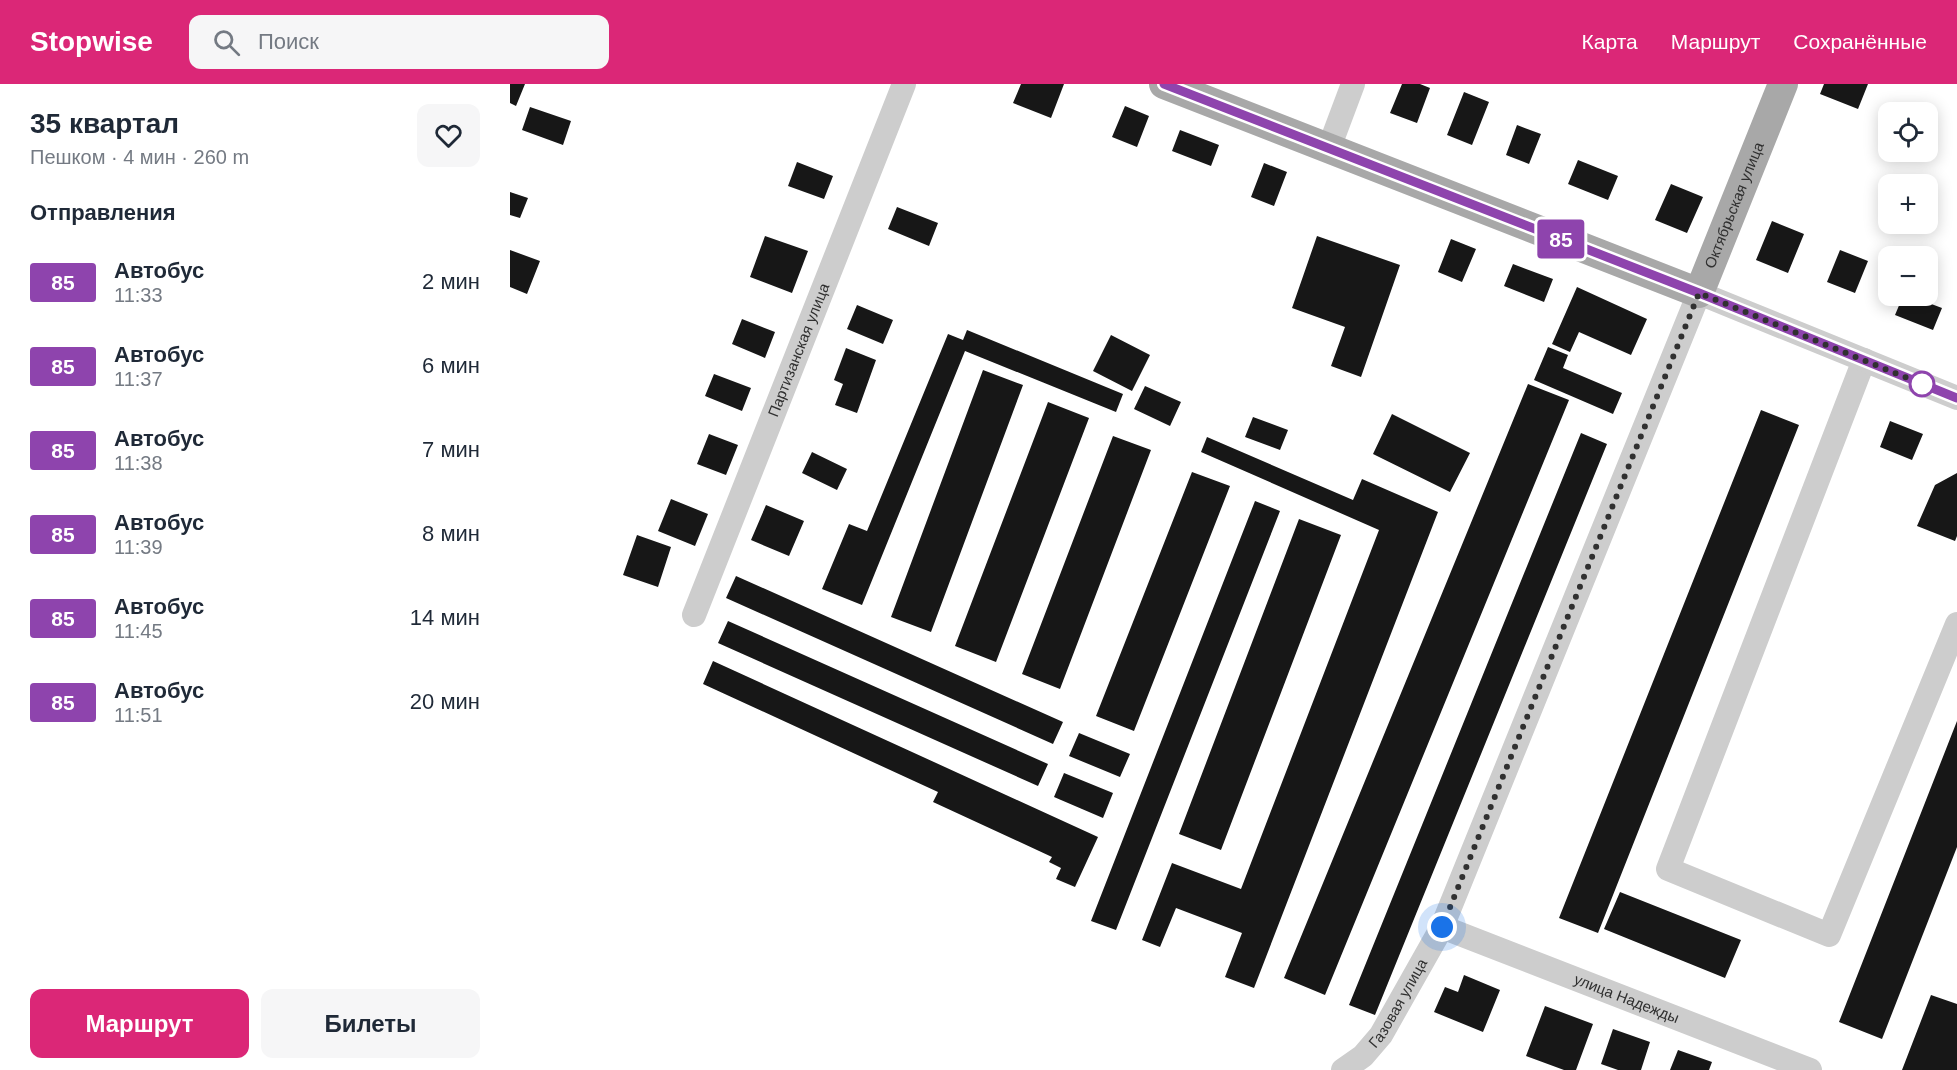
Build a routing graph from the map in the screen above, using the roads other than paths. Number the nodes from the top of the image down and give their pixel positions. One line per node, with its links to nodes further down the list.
1 (904, 84): 9 (street, Партизанская улица)
2 (1164, 84): 5 (main road)
3 (1353, 84): 5 (street)
4 (1783, 84): 6 (main road, Октябрьская улица)
5 (1329, 148): 6 (main road)
6 (1699, 293): 7 (street); 11 (street, Октябрьская улица)
7 (1864, 360): 8 (street); 10 (street)
8 (1957, 398)
9 (694, 615)
10 (1957, 624)
11 (1442, 927): 12 (street, Газовая улица); 13 (street, улица Надежды)
12 (1343, 1070)
13 (1810, 1070)

